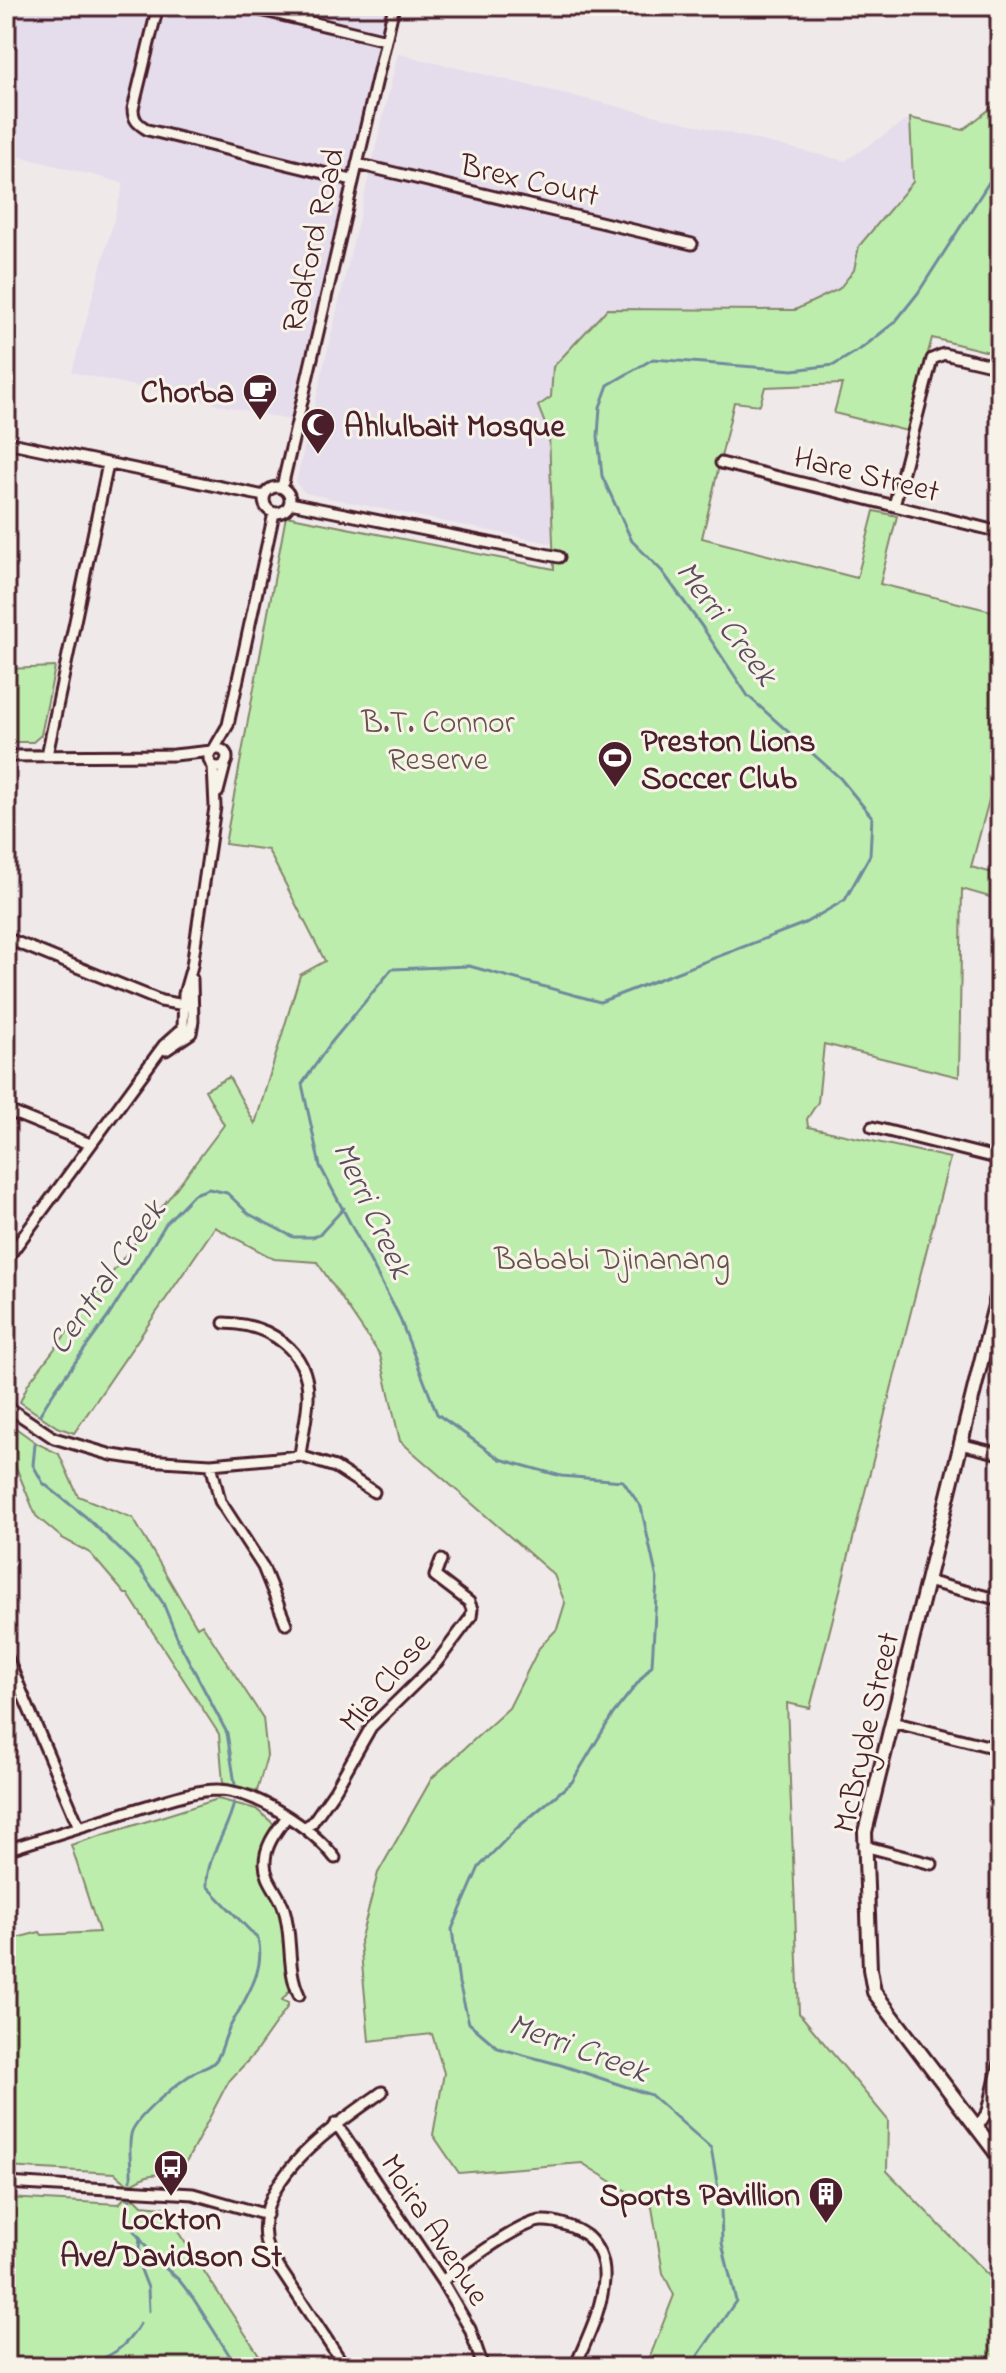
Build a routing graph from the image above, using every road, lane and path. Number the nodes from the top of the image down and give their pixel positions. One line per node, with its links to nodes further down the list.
1 (158, 6): 6 (street)
2 (244, 6): 4 (street)
3 (394, 6): 4 (street, Radford Road)
4 (386, 40): 5 (street, Radford Road)
5 (357, 164): 6 (street, Radford Road); 7 (street, Brex Court)
6 (352, 180): 12 (street, Radford Road)
7 (692, 244)
8 (1000, 367): 15 (street)
9 (6, 442): 11 (street)
10 (721, 463): 15 (street, Hare Street)
11 (108, 464): 13 (street); 21 (street)
12 (282, 487): 13 (street); 14 (street)
13 (264, 496): 16 (street)
14 (290, 503): 16 (street); 18 (street)
15 (894, 506): 17 (street, Hare Street)
16 (274, 513): 19 (street)
17 (1000, 532)
18 (559, 557)
19 (228, 725): 20 (street); 24 (street)
20 (213, 750): 22 (street); 24 (street); 25 (street)
21 (47, 755): 22 (street); 23 (street)
22 (174, 755): 25 (street)
23 (6, 756)
24 (226, 759): 25 (street); 26 (street)
25 (211, 764): 26 (street)
26 (216, 799): 28 (street)
27 (6, 938): 28 (street)
28 (187, 1006): 31 (street)
29 (6, 1110): 31 (street)
30 (872, 1127): 32 (street)
31 (90, 1144): 33 (street)
32 (1000, 1159)
33 (6, 1260)
34 (1000, 1285): 35 (street, McBryde Street)
35 (997, 1308): 38 (street, McBryde Street)
36 (224, 1323): 40 (street)
37 (6, 1406): 41 (street)
38 (960, 1444): 39 (street); 44 (street, McBryde Street)
39 (1000, 1454)
40 (300, 1456): 41 (street); 42 (street)
41 (211, 1464): 46 (street)
42 (374, 1492)
43 (441, 1560): 52 (street, Mia Close)
44 (926, 1581): 45 (street); 48 (street, McBryde Street)
45 (1000, 1600)
46 (286, 1624)
47 (6, 1655): 51 (street)
48 (892, 1722): 49 (street); 53 (street, McBryde Street)
49 (1000, 1749)
50 (286, 1818): 51 (street); 52 (street); 57 (street)
51 (79, 1827): 54 (street)
52 (305, 1827): 55 (street)
53 (864, 1846): 56 (street); 61 (street, McBryde Street)
54 (6, 1850)
55 (335, 1858)
56 (932, 1864)
57 (299, 1995)
58 (1000, 2061): 61 (street)
59 (382, 2092): 60 (street)
60 (336, 2123): 64 (street); 65 (street, Moira Avenue)
61 (977, 2128): 62 (street, McBryde Street)
62 (1000, 2158)
63 (6, 2183): 64 (street)
64 (267, 2215): 66 (street)
65 (442, 2281): 67 (street, Moira Avenue); 68 (street)
66 (345, 2367)
67 (483, 2367)
68 (575, 2367)

